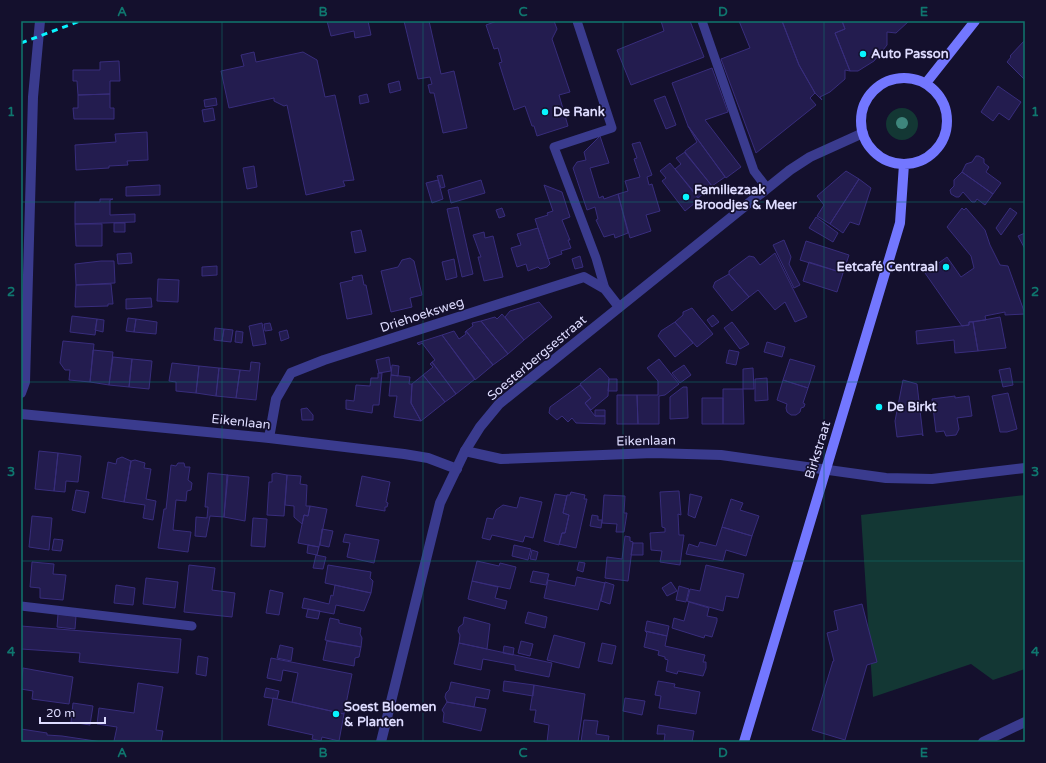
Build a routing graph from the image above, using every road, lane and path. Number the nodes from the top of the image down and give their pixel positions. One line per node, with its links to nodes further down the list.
1 (40, 21): 11 (street)
2 (577, 21): 9 (lane)
3 (702, 21): 8 (lane)
4 (975, 21): 5 (main road)
5 (926, 83): 6 (main road); 7 (main road)
6 (863, 133): 7 (main road); 8 (street, Soesterbergsestraat)
7 (904, 164): 17 (main road, Birkstraat)
8 (768, 188): 10 (street, Soesterbergsestraat)
9 (605, 289): 10 (street, Driehoeksweg); 13 (street, Driehoeksweg)
10 (619, 307): 14 (street, Soesterbergsestraat)
11 (21, 393)
12 (21, 414): 13 (street, Eikenlaan)
13 (269, 438): 16 (street, Eikenlaan)
14 (465, 451): 16 (street, Soesterbergsestraat); 17 (street, Eikenlaan)
15 (1025, 468): 17 (street, Eikenlaan)
16 (457, 469): 21 (street, Soesterbergsestraat)
17 (826, 470): 22 (main road, Birkstraat)
18 (21, 606): 19 (lane)
19 (192, 626)
20 (1025, 722): 23 (street)
21 (381, 742)
22 (744, 742)
23 (983, 742)

